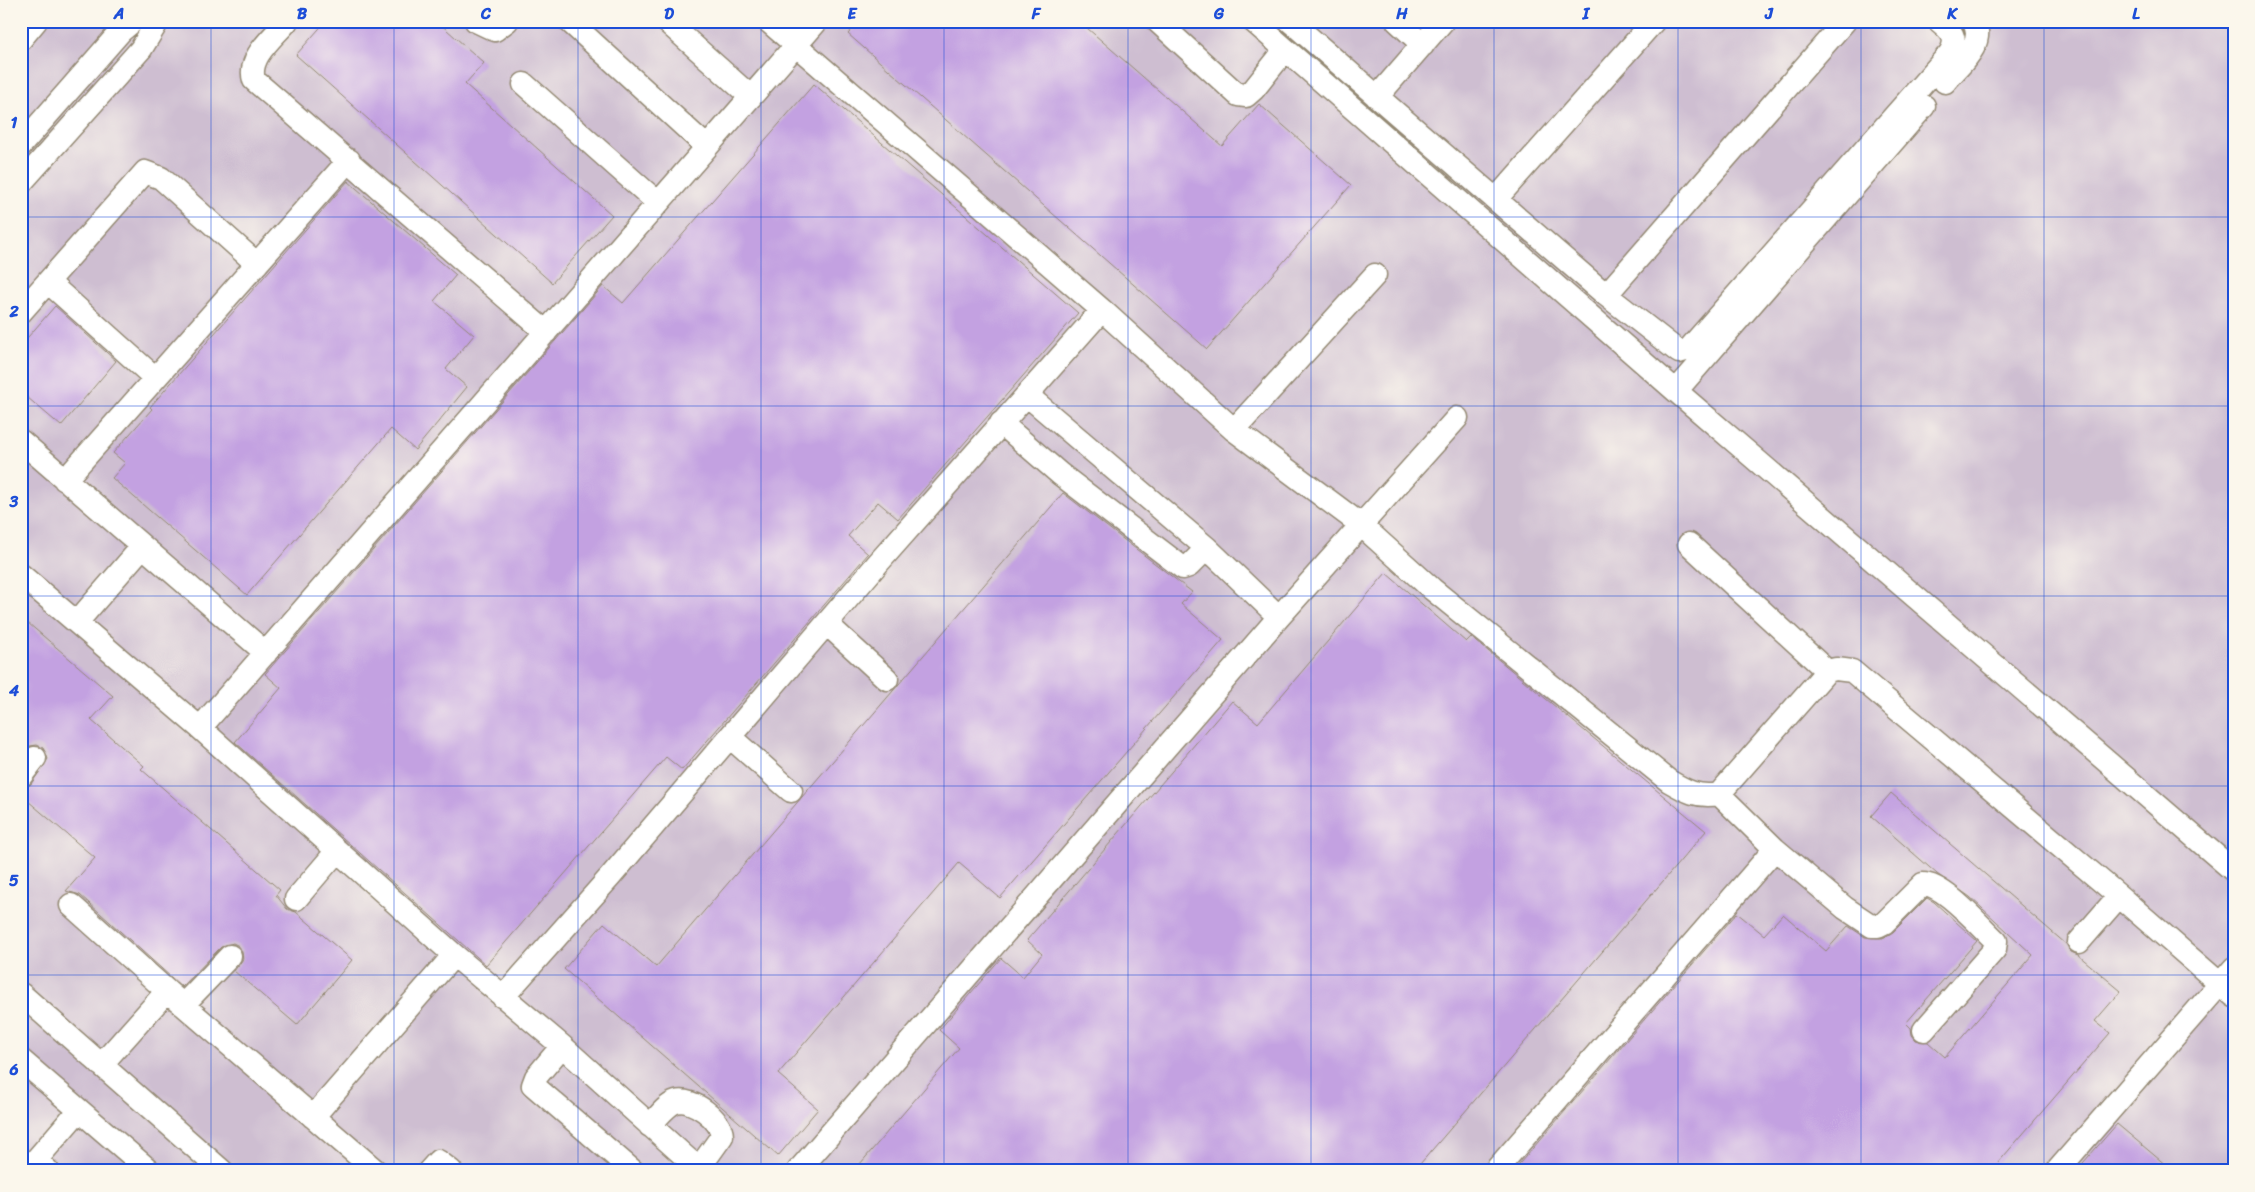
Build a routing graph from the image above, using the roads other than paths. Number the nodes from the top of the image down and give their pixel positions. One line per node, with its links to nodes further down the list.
1 (36, 21): 20 (street)
2 (134, 21): 27 (street)
3 (158, 21): 30 (street)
4 (287, 21): 29 (street)
5 (476, 21): 6 (street)
6 (507, 21)
7 (569, 21): 28 (street)
8 (666, 21): 25 (street)
9 (768, 21): 22 (street)
10 (817, 21): 22 (street)
11 (1158, 21): 23 (street)
12 (1253, 21): 23 (street)
13 (1290, 21): 26 (street)
14 (1396, 21): 21 (street)
15 (1444, 21): 21 (street)
16 (1654, 21): 31 (street)
17 (1845, 21): 36 (street)
18 (1939, 21): 36 (street)
19 (1973, 21): 41 (street)
20 (21, 39)
21 (1423, 45): 26 (street)
22 (796, 46): 25 (street); 37 (street)
23 (1285, 50): 41 (street)
24 (524, 84): 32 (street)
25 (751, 97): 28 (street)
26 (1377, 97): 31 (street)
27 (21, 145)
28 (707, 147): 32 (street)
29 (349, 160): 33 (street); 39 (street)
30 (21, 183)
31 (1496, 199): 36 (street)
32 (658, 203): 39 (street)
33 (256, 264): 35 (street); 40 (street)
34 (1375, 275): 45 (street)
35 (48, 282): 38 (street); 40 (street)
36 (1606, 295)
37 (1102, 310): 42 (street); 45 (street)
38 (21, 312)
39 (546, 332): 56 (street)
40 (155, 378): 47 (street)
41 (1676, 391): 67 (street)
42 (1028, 396): 44 (street); 51 (street)
43 (1458, 418): 48 (street)
44 (1001, 423): 51 (street); 55 (street)
45 (1234, 430): 48 (street)
46 (21, 441): 47 (street)
47 (65, 480): 50 (street)
48 (1360, 524): 53 (street); 64 (street)
49 (1688, 544): 57 (street)
50 (142, 547): 54 (street); 56 (street)
51 (1207, 548): 53 (street)
52 (21, 575): 54 (street)
53 (1279, 617): 93 (street)
54 (77, 622): 59 (street)
55 (827, 624): 58 (street); 60 (street)
56 (266, 652): 59 (street)
57 (1827, 671): 64 (street); 68 (street)
58 (887, 679)
59 (200, 728): 66 (street)
60 (730, 737): 63 (street); 76 (street)
61 (35, 758): 62 (street)
62 (21, 776)
63 (791, 791)
64 (1718, 794): 65 (street)
65 (1775, 849): 78 (street); 94 (street)
66 (337, 851): 69 (street); 72 (street)
67 (2234, 871)
68 (2119, 896): 71 (street); 74 (street)
69 (296, 899)
70 (71, 905): 77 (street)
71 (2079, 942)
72 (454, 955): 76 (street); 83 (street)
73 (230, 956): 77 (street)
74 (2229, 982): 95 (street)
75 (21, 994): 81 (street)
76 (503, 997): 79 (street)
77 (175, 998): 81 (street); 83 (street)
78 (1924, 1030)
79 (562, 1046): 84 (street); 92 (street)
80 (21, 1060): 82 (street)
81 (101, 1066): 88 (street)
82 (80, 1110): 85 (street); 87 (street)
83 (313, 1117): 89 (street)
84 (650, 1126): 86 (street); 86 (street)
85 (35, 1167)
86 (699, 1170)
87 (150, 1171)
88 (222, 1171)
89 (376, 1171)
90 (429, 1171): 91 (street)
91 (451, 1171)
92 (633, 1171)
93 (798, 1171)
94 (1495, 1171)
95 (2058, 1171)

